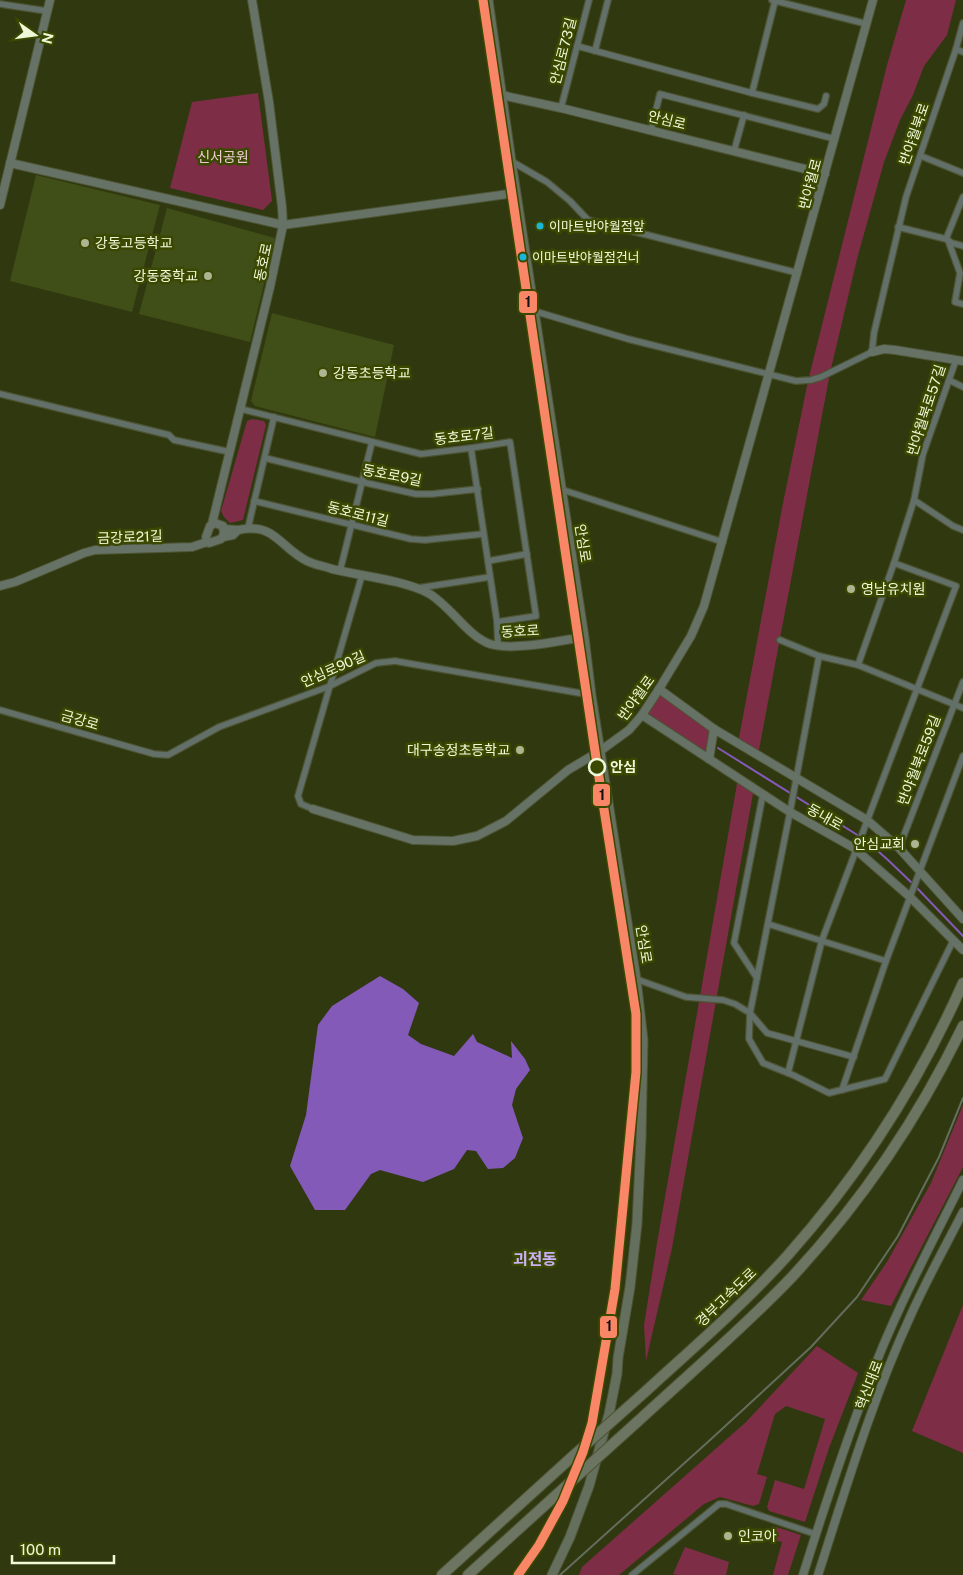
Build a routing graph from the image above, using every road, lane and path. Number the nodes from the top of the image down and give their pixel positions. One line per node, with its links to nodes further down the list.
1 (50, 0): 9 (street)
2 (252, 0): 32 (street, 동호로)
3 (488, 0): 17 (main road, 안심로)
4 (589, 0): 12 (street, 안심로73길)
5 (608, 0): 14 (street)
6 (774, 0): 11 (street); 16 (street)
7 (873, 0): 11 (street, 반야월로)
8 (0, 4): 9 (street)
9 (47, 12): 26 (street)
10 (963, 23): 13 (street, 반야월북로)
11 (867, 24): 22 (street, 반야월로)
12 (577, 46): 14 (street); 19 (street, 안심로73길)
13 (956, 49): 15 (street); 24 (street, 반야월북로)
14 (595, 51): 16 (street)
15 (963, 52)
16 (752, 93): 18 (street)
17 (501, 95): 19 (street, 안심로); 25 (main road, 안심로)
18 (826, 96)
19 (561, 108): 21 (street, 안심로)
20 (744, 115): 21 (street); 22 (street); 23 (street)
21 (650, 130): 23 (street, 안심로)
22 (835, 139): 28 (street, 반야월로)
23 (734, 151): 28 (street, 안심로)
24 (921, 156): 27 (street); 33 (street, 반야월북로)
25 (511, 161): 29 (main road, 안심로); 36 (street)
26 (10, 163): 31 (street); 32 (street)
27 (963, 173)
28 (825, 174): 36 (street, 반야월로)
29 (516, 193): 32 (street); 38 (main road, 안심로)
30 (963, 197): 34 (street)
31 (0, 205)
32 (282, 225): 45 (street, 동호로)
33 (898, 227): 34 (street); 39 (street, 반야월북로)
34 (947, 240): 35 (street); 37 (street)
35 (963, 246)
36 (798, 273): 41 (street, 반야월로)
37 (963, 304)
38 (534, 311): 41 (street); 53 (main road, 안심로)
39 (872, 352): 40 (street); 41 (street)
40 (959, 361): 42 (street, 반야월북로57길)
41 (769, 375): 63 (street, 반야월로)
42 (949, 380): 43 (street); 54 (street, 반야월북로57길)
43 (963, 387)
44 (0, 394): 49 (street)
45 (241, 409): 46 (street, 동호로7길); 49 (street, 동호로)
46 (274, 418): 47 (street, 동호로7길); 50 (street)
47 (372, 442): 48 (street, 동호로7길); 51 (street)
48 (471, 448): 52 (street); 64 (street, 동호로7길)
49 (230, 452): 56 (street, 동호로)
50 (265, 458): 51 (street, 동호로9길); 55 (street)
51 (362, 482): 52 (street, 동호로9길); 57 (street)
52 (478, 488): 61 (street)
53 (560, 489): 63 (street); 75 (main road, 안심로)
54 (914, 500): 59 (street); 66 (street, 반야월북로57길)
55 (254, 501): 57 (street, 동호로11길); 58 (street)
56 (212, 524): 60 (street); 62 (street, 동호로)
57 (352, 525): 61 (street, 동호로11길); 67 (street)
58 (248, 528): 60 (street, 동호로); 67 (street, 동호로)
59 (963, 530)
60 (224, 533): 62 (street, 금강로21길)
61 (483, 534): 65 (street)
62 (207, 542): 70 (street, 금강로21길)
63 (723, 542): 82 (street, 반야월로)
64 (527, 554): 65 (street); 74 (street, 동호로7길)
65 (488, 561): 69 (street)
66 (894, 563): 71 (street); 79 (street, 반야월북로57길)
67 (340, 570): 68 (street, 동호로)
68 (362, 575): 72 (street, 동호로); 81 (street)
69 (490, 577): 72 (street, 동호로); 74 (street)
70 (0, 586)
71 (956, 586): 73 (street); 83 (street)
72 (417, 588): 77 (street, 동호로)
73 (963, 589)
74 (497, 622): 77 (street)
75 (584, 637): 77 (street, 동호로); 84 (main road, 안심로)
76 (780, 640): 78 (street)
77 (498, 646)
78 (818, 656): 79 (street); 94 (street)
79 (858, 665): 83 (street)
80 (963, 682): 85 (street, 반야월북로59길)
81 (330, 686): 84 (street, 안심로90길); 91 (street, 안심로90길); 96 (street)
82 (658, 689): 88 (street, 반야월로); 89 (street)
83 (917, 690): 85 (street); 98 (street)
84 (591, 695): 90 (main road, 안심로)
85 (954, 704): 86 (street); 99 (street, 반야월북로59길)
86 (963, 708)
87 (0, 710): 91 (street, 금강로)
88 (642, 715): 90 (street, 반야월로); 93 (street, 동내로)
89 (714, 729): 93 (street); 94 (street)
90 (600, 751): 96 (street, 반야월로); 110 (main road, 안심로)
91 (154, 754)
92 (963, 756): 101 (street)
93 (710, 759): 95 (street, 동내로)
94 (796, 778): 97 (street); 98 (street)
95 (763, 794): 97 (street, 동내로); 109 (street)
96 (313, 809)
97 (790, 812): 100 (street, 동내로); 104 (street)
98 (867, 820): 99 (street); 100 (street)
99 (899, 848): 101 (street)
100 (856, 849): 102 (street, 동내로); 105 (street)
101 (920, 871): 102 (street); 103 (street)
102 (910, 897): 106 (street, 동내로); 108 (street)
103 (963, 919)
104 (768, 924): 105 (street); 109 (street)
105 (822, 940): 108 (street); 114 (street)
106 (953, 941): 107 (street, 동내로); 117 (street)
107 (963, 950)
108 (886, 961): 115 (street)
109 (757, 978): 112 (street)
110 (636, 979): 112 (street); 123 (main road, 안심로)
111 (963, 982): 121 (highway, 경부고속도로, bridge)
112 (750, 1013): 114 (street); 116 (street)
113 (963, 1026): 122 (highway, bridge)
114 (797, 1041): 115 (street); 116 (street)
115 (854, 1057): 117 (street)
116 (788, 1073): 117 (street)
117 (842, 1090)
118 (963, 1180): 120 (street)
119 (963, 1212): 126 (street, 혁신대로)
120 (816, 1534): 124 (street); 125 (street)
121 (442, 1575)
122 (468, 1575)
123 (552, 1575)
124 (632, 1575)
125 (802, 1575)
126 (818, 1575)

